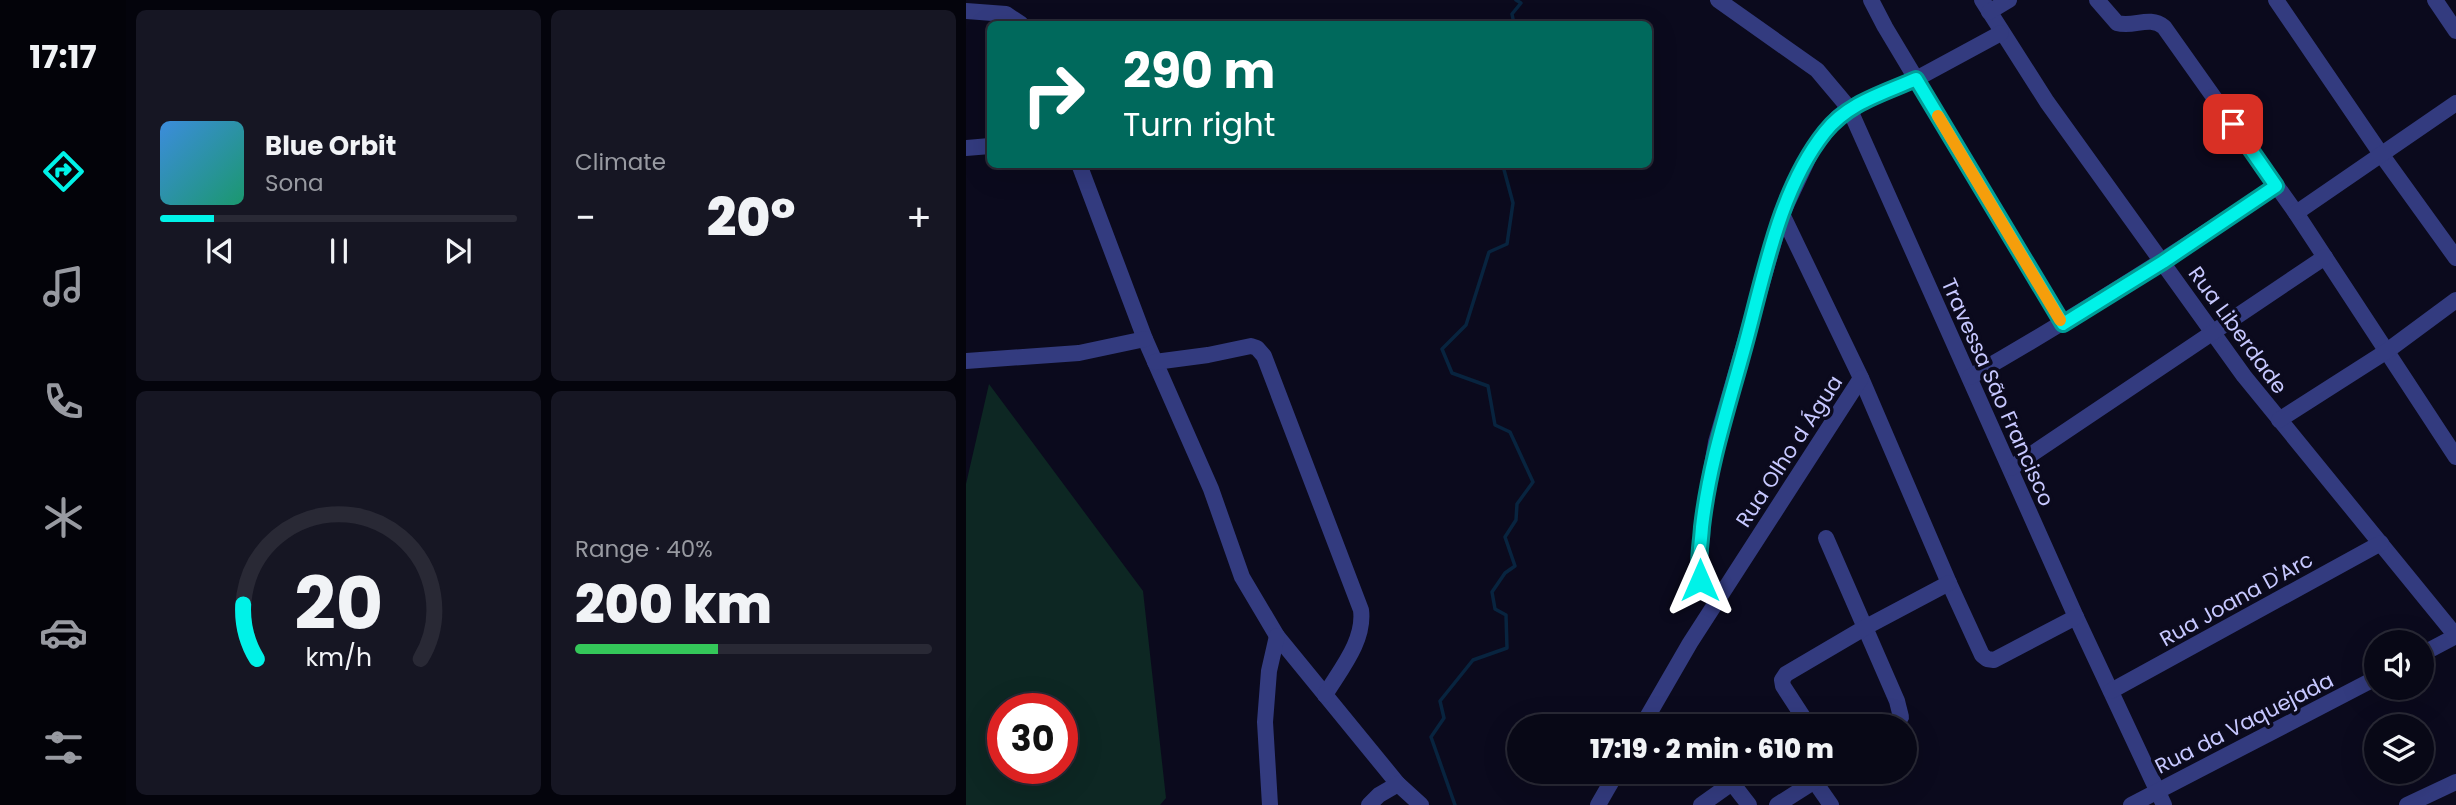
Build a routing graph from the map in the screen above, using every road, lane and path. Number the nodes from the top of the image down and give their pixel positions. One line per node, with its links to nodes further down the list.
1 (1718, 0): 14 (street, Travessa São Francisco)
2 (1871, 0): 12 (street)
3 (2009, 0): 7 (street)
4 (2097, 0): 19 (street)
5 (2435, 0): 10 (street)
6 (2285, 3): 17 (street)
7 (1985, 6): 11 (street, Rua Liberdade)
8 (966, 11): 9 (street)
9 (1016, 21)
10 (2456, 31)
11 (2001, 33): 12 (street); 24 (street, Rua Liberdade)
12 (1916, 79): 14 (street); 26 (street)
13 (2456, 103): 17 (street)
14 (1849, 108): 21 (street); 32 (street, Travessa São Francisco)
15 (987, 146): 16 (street)
16 (966, 148)
17 (2381, 154): 20 (street); 23 (street)
18 (1078, 168): 28 (street)
19 (2276, 186): 20 (street); 24 (street)
20 (2296, 213): 22 (street)
21 (1782, 214): 33 (street); 40 (street)
22 (2325, 257): 27 (street); 29 (street)
23 (2456, 258)
24 (2163, 262): 26 (street); 27 (street, Rua Liberdade)
25 (2456, 300): 29 (street)
26 (2063, 324): 32 (street)
27 (2213, 331): 34 (street, Rua Liberdade); 36 (street)
28 (1145, 339): 30 (street); 31 (street)
29 (2386, 351): 34 (street); 35 (street)
30 (966, 361)
31 (1155, 362): 43 (street); 48 (street)
32 (1970, 377): 36 (street, Travessa São Francisco)
33 (1861, 378): 39 (street); 40 (street, Rua Olho d Água)
34 (2279, 420): 38 (street, Rua Liberdade)
35 (2456, 457)
36 (2011, 468): 41 (street, Travessa São Francisco)
37 (1826, 538): 42 (street)
38 (2381, 543): 44 (street, Rua Liberdade); 47 (street, Rua Joana D'Arc)
39 (1949, 583): 41 (street); 42 (street)
40 (1716, 602): 49 (street, Rua Olho d Água)
41 (2076, 617): 47 (street, Travessa São Francisco)
42 (1866, 627): 50 (street); 51 (street)
43 (1276, 636): 48 (street); 58 (street)
44 (2456, 636): 45 (street)
45 (2434, 648)
46 (2364, 685): 57 (street, Rua da Vaquejada)
47 (2111, 691): 57 (street, Travessa São Francisco)
48 (1325, 695): 53 (street)
49 (1649, 714)
50 (1800, 714)
51 (1900, 714)
52 (2456, 782): 67 (street)
53 (1398, 784): 59 (street); 60 (street)
54 (1610, 784): 61 (street)
55 (1812, 784): 64 (street)
56 (1816, 784): 65 (street)
57 (2161, 798): 66 (street, Rua da Vaquejada)
58 (1270, 805)
59 (1369, 805)
60 (1421, 805)
61 (1598, 805)
62 (1701, 805): 63 (street)
63 (1749, 805)
64 (1777, 805)
65 (1831, 805)
66 (2131, 805)
67 (2407, 805)

